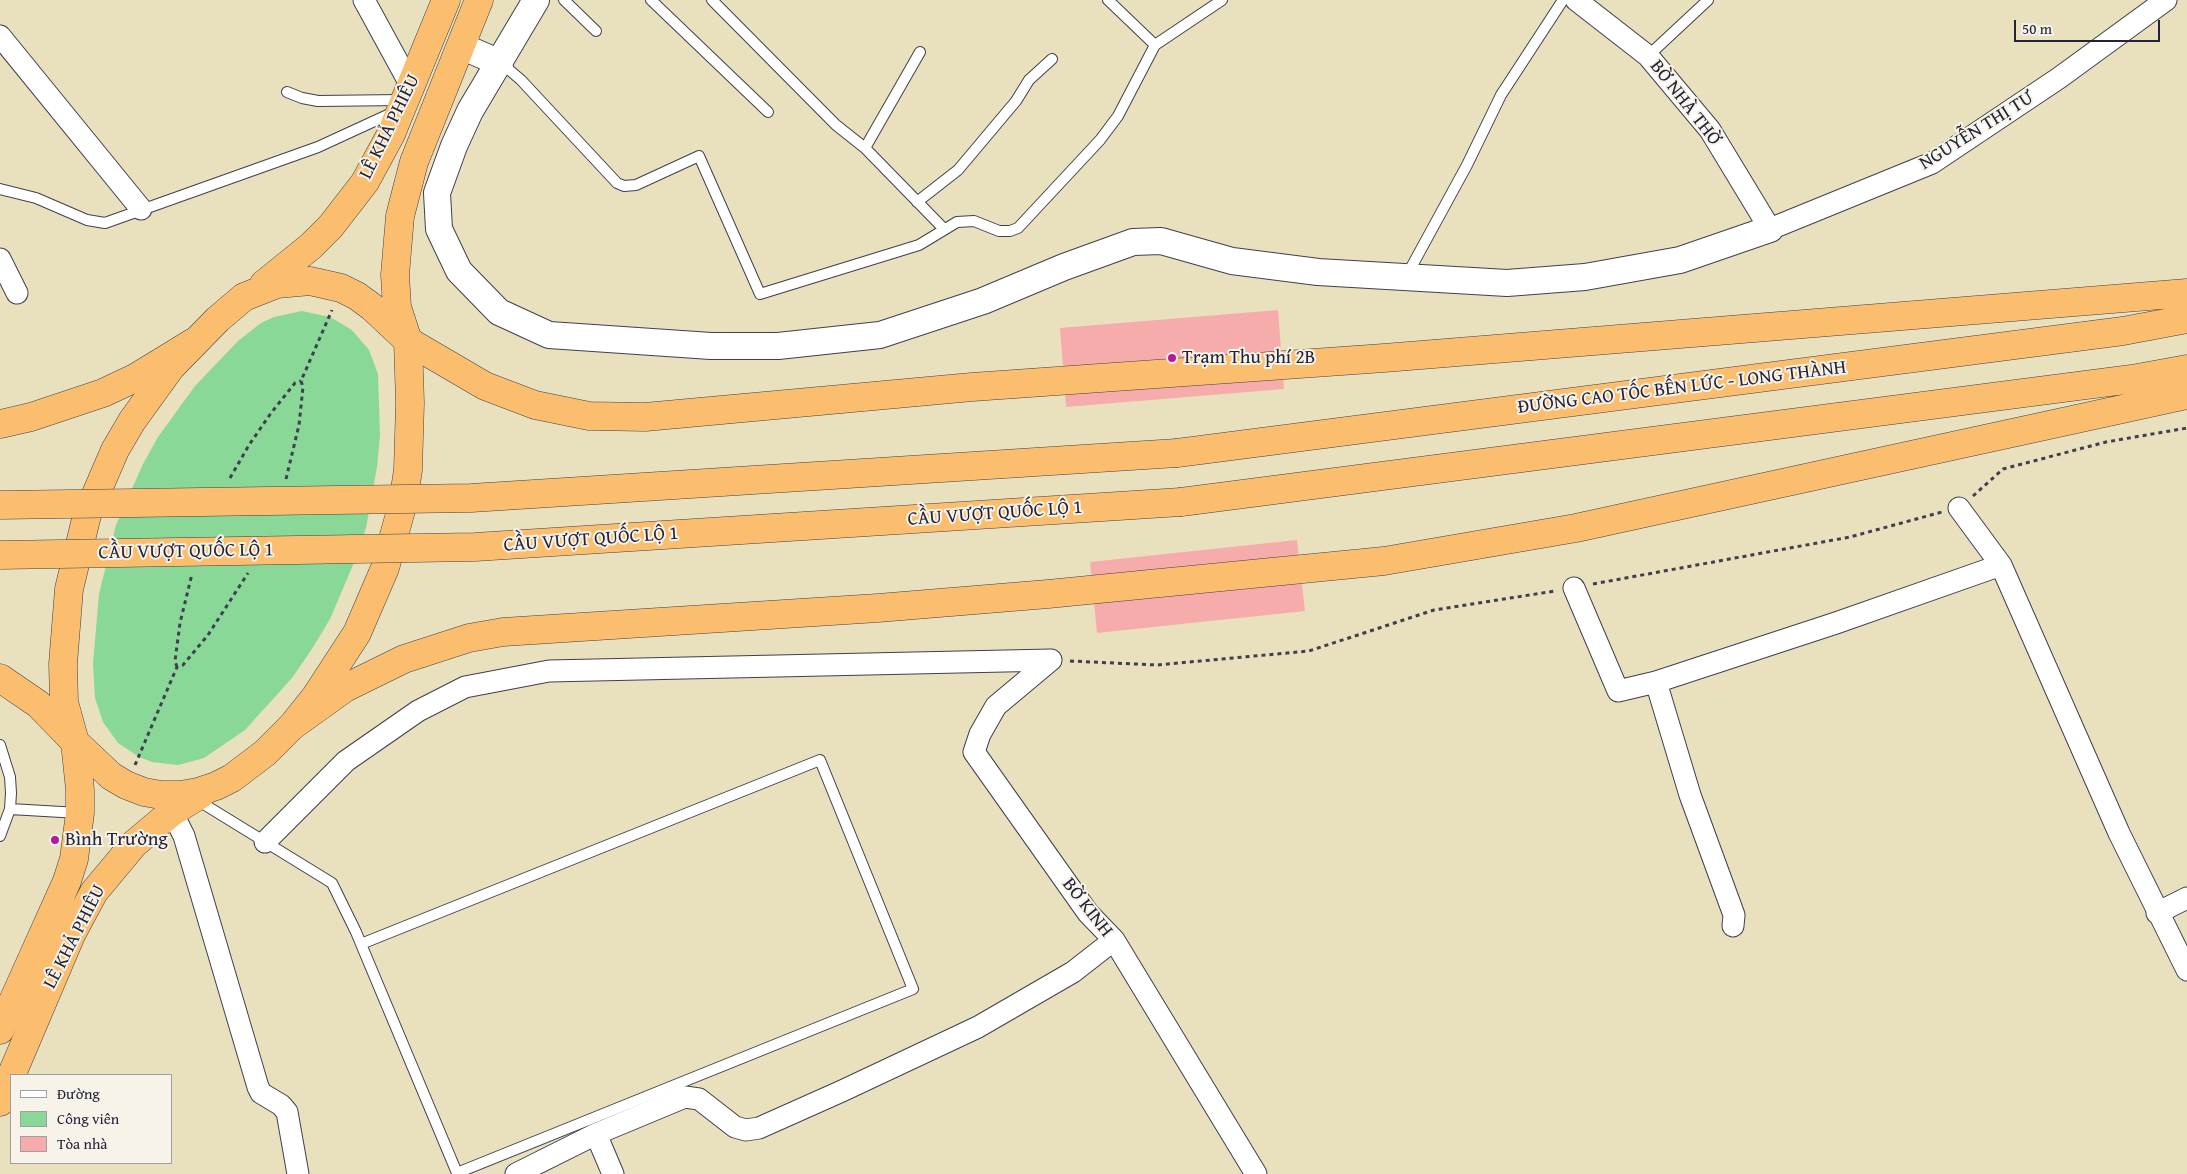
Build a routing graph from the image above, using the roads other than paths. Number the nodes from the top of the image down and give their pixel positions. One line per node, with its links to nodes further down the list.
1 (364, 0): 23 (street)
2 (446, 0): 23 (highway, LÊ KHẢ PHIÊU)
3 (479, 0): 17 (highway, LÊ KHẢ PHIÊU)
4 (536, 0): 21 (street)
5 (564, 0): 14 (lane)
6 (650, 0): 26 (lane)
7 (712, 0): 27 (lane)
8 (1108, 0): 16 (lane)
9 (1222, 0): 16 (lane)
10 (1563, 0): 34 (lane)
11 (1576, 0): 19 (street, BỜ NHÀ THỜ)
12 (1708, 0): 19 (lane)
13 (2166, 0): 32 (street, NGUYỄN THỊ TƯ)
14 (596, 31)
15 (0, 36): 30 (street)
16 (1155, 45): 31 (lane)
17 (461, 46): 21 (street); 24 (highway, LÊ KHẢ PHIÊU)
18 (920, 52): 27 (lane)
19 (1648, 56): 32 (street, BỜ NHÀ THỜ)
20 (1052, 59): 29 (lane)
21 (500, 63): 25 (street); 31 (lane)
22 (287, 92): 23 (lane)
23 (406, 98): 30 (lane); 37 (highway, LÊ KHẢ PHIÊU)
24 (440, 98): 25 (street); 39 (highway, LÊ KHẢ PHIÊU)
25 (470, 111): 34 (street)
26 (768, 112)
27 (865, 148): 29 (lane)
28 (0, 189): 30 (lane)
29 (917, 202): 31 (lane)
30 (141, 209)
31 (944, 229)
32 (1770, 229): 34 (street)
33 (0, 259): 35 (street)
34 (1406, 277)
35 (17, 293)
36 (2187, 293): 39 (highway)
37 (244, 297): 39 (highway); 40 (highway)
38 (2187, 319): 44 (highway, ĐƯỜNG CAO TỐC BẾN LỨC - LONG THÀNH, bridge)
39 (408, 341): 51 (highway, LÊ KHẢ PHIÊU)
40 (194, 342): 43 (highway); 52 (highway, LÊ KHẢ PHIÊU)
41 (2187, 369): 46 (highway, CẦU VƯỢT QUỐC LỘ 1, bridge)
42 (2187, 395): 51 (highway)
43 (0, 424)
44 (0, 505)
45 (1959, 508): 47 (street)
46 (0, 555)
47 (2001, 565): 50 (street); 60 (street)
48 (1574, 588): 50 (street)
49 (0, 678): 52 (highway)
50 (1656, 682): 61 (street)
51 (292, 726): 54 (highway)
52 (74, 742): 54 (highway); 56 (highway, LÊ KHẢ PHIÊU)
53 (0, 745): 55 (lane)
54 (194, 799): 58 (lane); 66 (highway, LÊ KHẢ PHIÊU); 70 (street)
55 (10, 809): 56 (lane); 57 (lane)
56 (80, 813): 65 (highway, LÊ KHẢ PHIÊU)
57 (0, 836)
58 (265, 842): 62 (street, BỜ KINH); 63 (lane)
59 (2187, 898): 60 (street)
60 (2157, 913): 64 (street)
61 (1733, 926)
62 (1114, 940): 69 (street); 73 (street, BỜ KINH)
63 (361, 944): 63 (lane)
64 (2187, 970)
65 (0, 1030)
66 (12, 1074)
67 (10, 1078): 68 (highway, LÊ KHẢ PHIÊU)
68 (0, 1102)
69 (596, 1134): 71 (street); 72 (street)
70 (298, 1174)
71 (516, 1174)
72 (613, 1174)
73 (1256, 1174)

